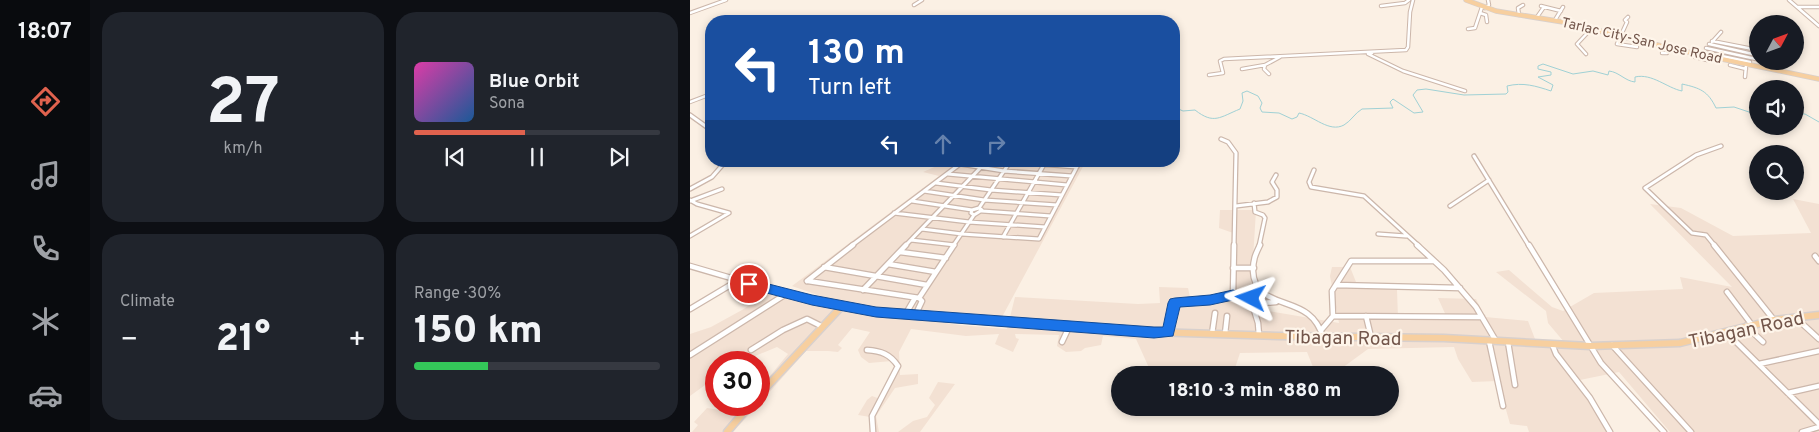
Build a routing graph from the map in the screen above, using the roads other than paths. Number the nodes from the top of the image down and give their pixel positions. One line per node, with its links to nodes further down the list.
1 (726, 0): 17 (street)
2 (922, 0): 7 (street)
3 (1411, 0): 9 (street); 38 (street)
4 (1466, 0): 14 (main road, Tarlac City-San Jose Road)
5 (1488, 0): 14 (street)
6 (1788, 0): 13 (street)
7 (914, 5)
8 (1555, 5): 15 (street)
9 (1381, 6)
10 (1523, 6): 19 (street)
11 (1819, 6): 13 (street)
12 (1563, 7): 16 (street)
13 (1796, 7): 26 (street)
14 (1483, 8): 18 (street); 19 (main road, Tarlac City-San Jose Road)
15 (1549, 9): 16 (street); 20 (street); 21 (street)
16 (1561, 11): 20 (street)
17 (690, 13)
18 (1480, 13): 24 (street); 28 (street)
19 (1518, 15): 21 (main road, Tarlac City-San Jose Road)
20 (1558, 15): 23 (street)
21 (1537, 17): 23 (main road, Tarlac City-San Jose Road)
22 (1628, 17): 30 (street)
23 (1555, 20): 25 (street); 27 (main road, Tarlac City-San Jose Road)
24 (1487, 22)
25 (1552, 25)
26 (1819, 26)
27 (1592, 28): 30 (main road, Tarlac City-San Jose Road); 42 (street)
28 (1468, 30)
29 (1721, 32): 31 (street)
30 (1619, 36): 32 (main road, Tarlac City-San Jose Road); 34 (street)
31 (1712, 41): 33 (street); 39 (street)
32 (1652, 44): 35 (street); 36 (main road, Tarlac City-San Jose Road)
33 (1709, 44): 37 (street); 40 (street)
34 (1637, 47)
35 (1649, 48)
36 (1671, 48): 41 (street); 43 (main road, Tarlac City-San Jose Road)
37 (1706, 48): 43 (street); 45 (street)
38 (1406, 50): 44 (street); 56 (street)
39 (1749, 51)
40 (1749, 52)
41 (1662, 53)
42 (1586, 54)
43 (1699, 54): 46 (street); 47 (street); 50 (main road, Tarlac City-San Jose Road)
44 (1282, 56): 48 (street); 53 (street)
45 (1749, 57)
46 (1707, 60)
47 (1691, 61)
48 (1265, 65): 51 (street); 52 (street)
49 (1730, 65): 50 (street)
50 (1747, 65): 54 (street); 55 (main road, Tarlac City-San Jose Road)
51 (1242, 70)
52 (1269, 74)
53 (1208, 75)
54 (1745, 77)
55 (1819, 79)
56 (1465, 91)
57 (705, 96): 58 (street)
58 (690, 102)
59 (690, 115): 60 (street)
60 (705, 126)
61 (1221, 139): 98 (street)
62 (1721, 146): 152 (street)
63 (1474, 156): 79 (street)
64 (721, 167): 84 (street)
65 (957, 167): 73 (street)
66 (977, 167): 70 (street)
67 (1007, 167): 72 (street)
68 (1042, 167): 74 (street)
69 (1077, 167): 75 (street)
70 (981, 168): 72 (street); 77 (street)
71 (1314, 170): 114 (street)
72 (1004, 171): 74 (street); 78 (street)
73 (948, 174): 77 (street); 81 (street)
74 (1038, 174): 75 (street); 80 (street)
75 (1072, 176): 82 (street)
76 (1276, 176): 95 (street)
77 (971, 177): 78 (street); 83 (street)
78 (997, 180): 80 (street); 86 (street)
79 (1489, 180): 99 (street); 172 (street)
80 (1033, 182): 82 (street); 88 (street)
81 (936, 183): 83 (street); 87 (street)
82 (1067, 185): 89 (street)
83 (962, 186): 86 (street); 90 (street)
84 (690, 189)
85 (722, 189): 91 (street)
86 (991, 190): 88 (street); 92 (street)
87 (924, 191): 90 (street); 93 (street)
88 (1027, 192): 89 (street); 94 (street)
89 (1062, 194): 96 (street)
90 (953, 196): 92 (street); 97 (street)
91 (690, 200): 112 (street)
92 (984, 200): 94 (street); 100 (street)
93 (912, 201): 97 (street); 101 (street)
94 (1021, 203): 96 (street); 103 (street)
95 (1254, 203): 98 (street); 126 (street)
96 (1057, 205): 104 (street)
97 (944, 206): 102 (street); 105 (street)
98 (1236, 206): 125 (street)
99 (1450, 206)
100 (980, 210): 102 (street); 103 (street)
101 (894, 213): 105 (street); 124 (street)
102 (973, 213): 106 (street)
103 (1016, 213): 104 (street); 107 (street)
104 (1051, 216): 108 (street)
105 (932, 218): 106 (street); 109 (street)
106 (969, 222): 107 (street); 110 (street)
107 (1010, 225): 108 (street); 113 (street)
108 (1045, 227): 113 (street)
109 (922, 228): 110 (street); 115 (street)
110 (962, 234): 113 (street); 116 (street)
111 (1378, 234): 114 (street)
112 (690, 236)
113 (1002, 236)
114 (1406, 236): 120 (street)
115 (911, 240): 116 (street); 117 (street)
116 (955, 245): 119 (street)
117 (900, 252): 119 (street); 122 (street)
118 (1814, 256): 121 (street)
119 (946, 258): 127 (street)
120 (1433, 261): 132 (street); 133 (street)
121 (1819, 261)
122 (888, 264): 127 (street); 128 (street)
123 (690, 266): 129 (street, Tibagan Road)
124 (824, 267): 128 (street); 134 (street)
125 (1233, 268): 126 (street); 137 (street)
126 (1254, 268): 131 (street)
127 (936, 272): 130 (street)
128 (876, 276): 130 (street); 134 (street)
129 (737, 281): 136 (street, Tibagan Road); 142 (street)
130 (927, 285): 138 (street)
131 (1254, 285): 139 (street); 140 (street)
132 (1336, 285): 133 (street); 148 (street)
133 (1460, 288): 150 (street)
134 (863, 290): 138 (street)
135 (1727, 292): 154 (street)
136 (786, 294): 141 (street, Tibagan Road); 176 (street)
137 (1233, 295): 139 (street); 157 (street)
138 (917, 298): 143 (street); 144 (street)
139 (1250, 300): 140 (street); 161 (street)
140 (1280, 302): 156 (street)
141 (842, 306): 143 (main road, Tibagan Road); 153 (main road)
142 (690, 309)
143 (906, 312): 144 (main road, Tibagan Road)
144 (917, 313): 155 (main road, Tibagan Road)
145 (1215, 313): 159 (street)
146 (1819, 315): 151 (main road, Tibagan Road)
147 (1227, 316): 160 (street)
148 (1333, 316): 149 (street); 156 (street)
149 (1366, 316): 150 (street); 163 (street)
150 (1482, 317): 166 (street)
151 (1795, 317): 152 (main road, Tibagan Road); 164 (street)
152 (1774, 320): 154 (main road, Tibagan Road)
153 (821, 326): 173 (street); 178 (main road)
154 (1749, 326): 158 (main road, Tibagan Road); 169 (street)
155 (1069, 327): 157 (main road, Tibagan Road); 167 (street)
156 (1322, 329): 162 (street)
157 (1168, 332): 159 (main road, Tibagan Road)
158 (1726, 332): 171 (main road, Tibagan Road); 177 (street)
159 (1212, 334): 160 (main road, Tibagan Road)
160 (1225, 334): 161 (main road, Tibagan Road)
161 (1259, 336): 162 (main road, Tibagan Road)
162 (1324, 336): 163 (main road, Tibagan Road)
163 (1370, 337): 165 (main road, Tibagan Road)
164 (1819, 339)
165 (1489, 341): 166 (main road, Tibagan Road); 182 (street)
166 (1496, 341): 168 (main road, Tibagan Road)
167 (1062, 342)
168 (1508, 342): 170 (main road, Tibagan Road); 179 (street)
169 (1763, 342)
170 (1552, 344): 172 (main road, Tibagan Road); 187 (street)
171 (1612, 345): 172 (main road, Tibagan Road); 189 (street)
172 (1590, 346): 188 (street)
173 (751, 350)
174 (867, 350): 186 (street)
175 (1819, 351): 177 (street)
176 (690, 355)
177 (1759, 364): 181 (street)
178 (770, 383)
179 (1515, 385)
180 (1819, 386): 181 (street)
181 (1788, 393): 184 (street)
182 (1503, 406)
183 (741, 416): 185 (main road)
184 (1819, 426): 190 (street)
185 (727, 432)
186 (873, 432)
187 (1610, 432)
188 (1664, 432)
189 (1691, 432)
190 (1802, 432)

